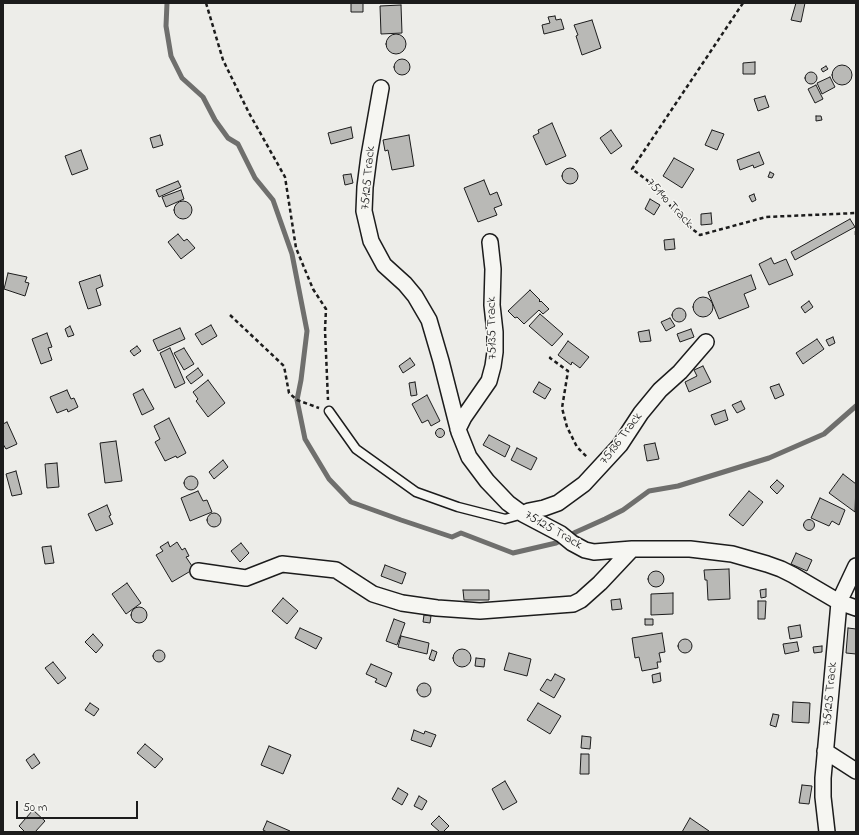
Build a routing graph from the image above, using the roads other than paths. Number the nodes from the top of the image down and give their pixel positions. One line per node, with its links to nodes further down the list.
1 (381, 88): 5 (street, 75125 Track)
2 (490, 242): 5 (street, 75135 Track)
3 (706, 342): 6 (street, 75136 Track)
4 (328, 411): 6 (lane)
5 (458, 429): 6 (street, 75125 Track)
6 (523, 514): 7 (street, 75125 Track)
7 (632, 549): 9 (street); 10 (street, 75125 Track)
8 (856, 566): 10 (street)
9 (198, 571)
10 (839, 602): 11 (street); 12 (street, 75125 Track)
11 (856, 608)
12 (825, 751): 13 (street); 14 (street, 75125 Track)
13 (856, 771)
14 (826, 832)

